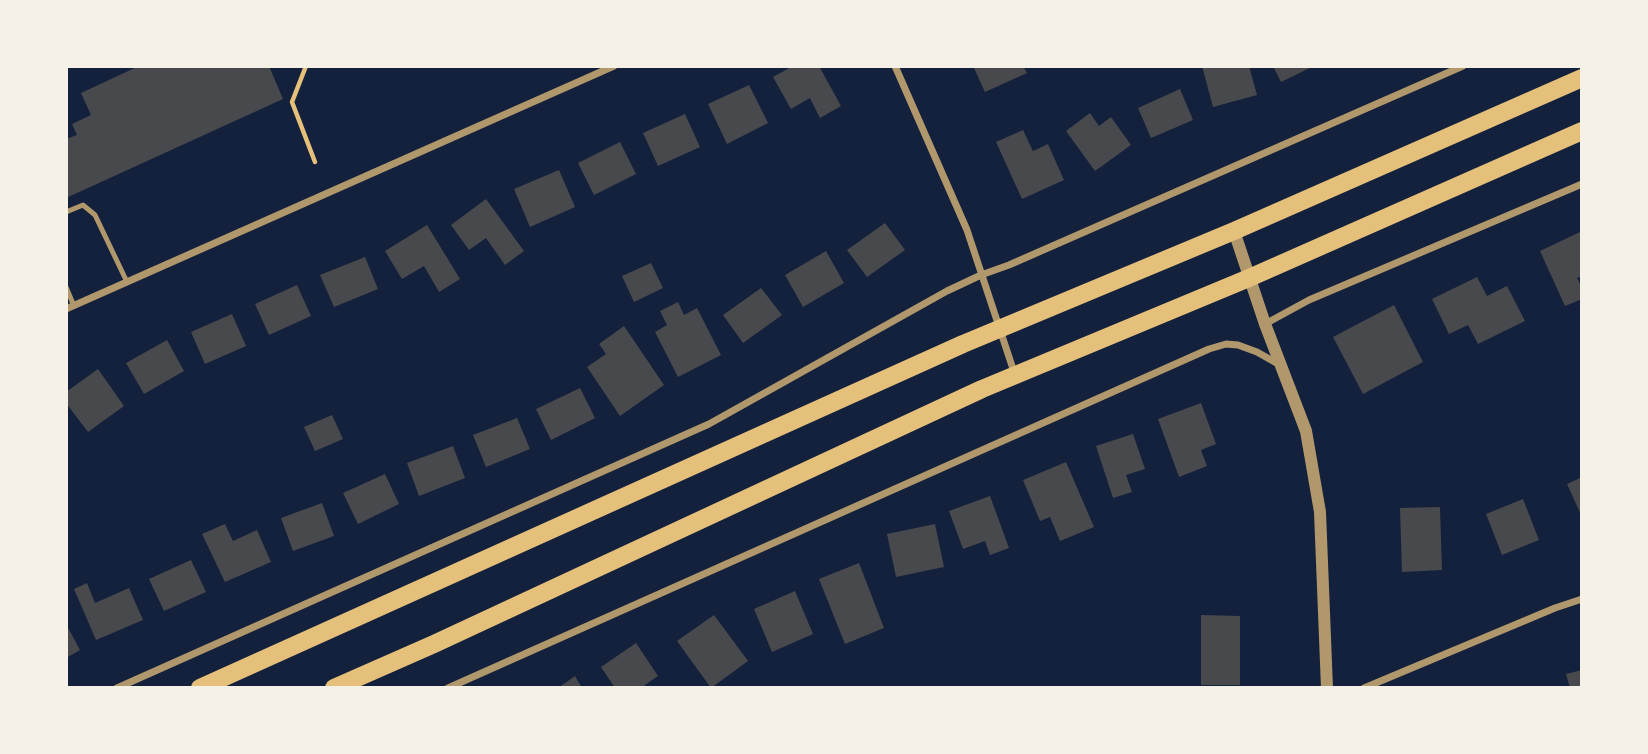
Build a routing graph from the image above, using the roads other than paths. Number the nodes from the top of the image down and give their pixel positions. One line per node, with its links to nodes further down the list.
1 (614, 66): 11 (street)
2 (895, 66): 9 (street)
3 (1463, 66): 9 (street)
4 (1581, 78): 8 (main road)
5 (1581, 131): 10 (main road)
6 (1581, 184): 14 (street)
7 (66, 212): 11 (lane)
8 (1234, 230): 10 (street); 15 (main road)
9 (981, 275): 15 (street); 20 (street)
10 (1249, 278): 14 (street); 17 (main road)
11 (127, 282): 13 (street)
12 (66, 287): 13 (lane)
13 (70, 307)
14 (1265, 324): 16 (street)
15 (998, 329): 17 (street); 21 (main road)
16 (1281, 366): 19 (street); 24 (street)
17 (1015, 375): 22 (main road)
18 (1581, 599): 25 (street)
19 (457, 686): 23 (street)
20 (117, 688)
21 (200, 688)
22 (334, 688)
23 (448, 688)
24 (1327, 688)
25 (1364, 688)

